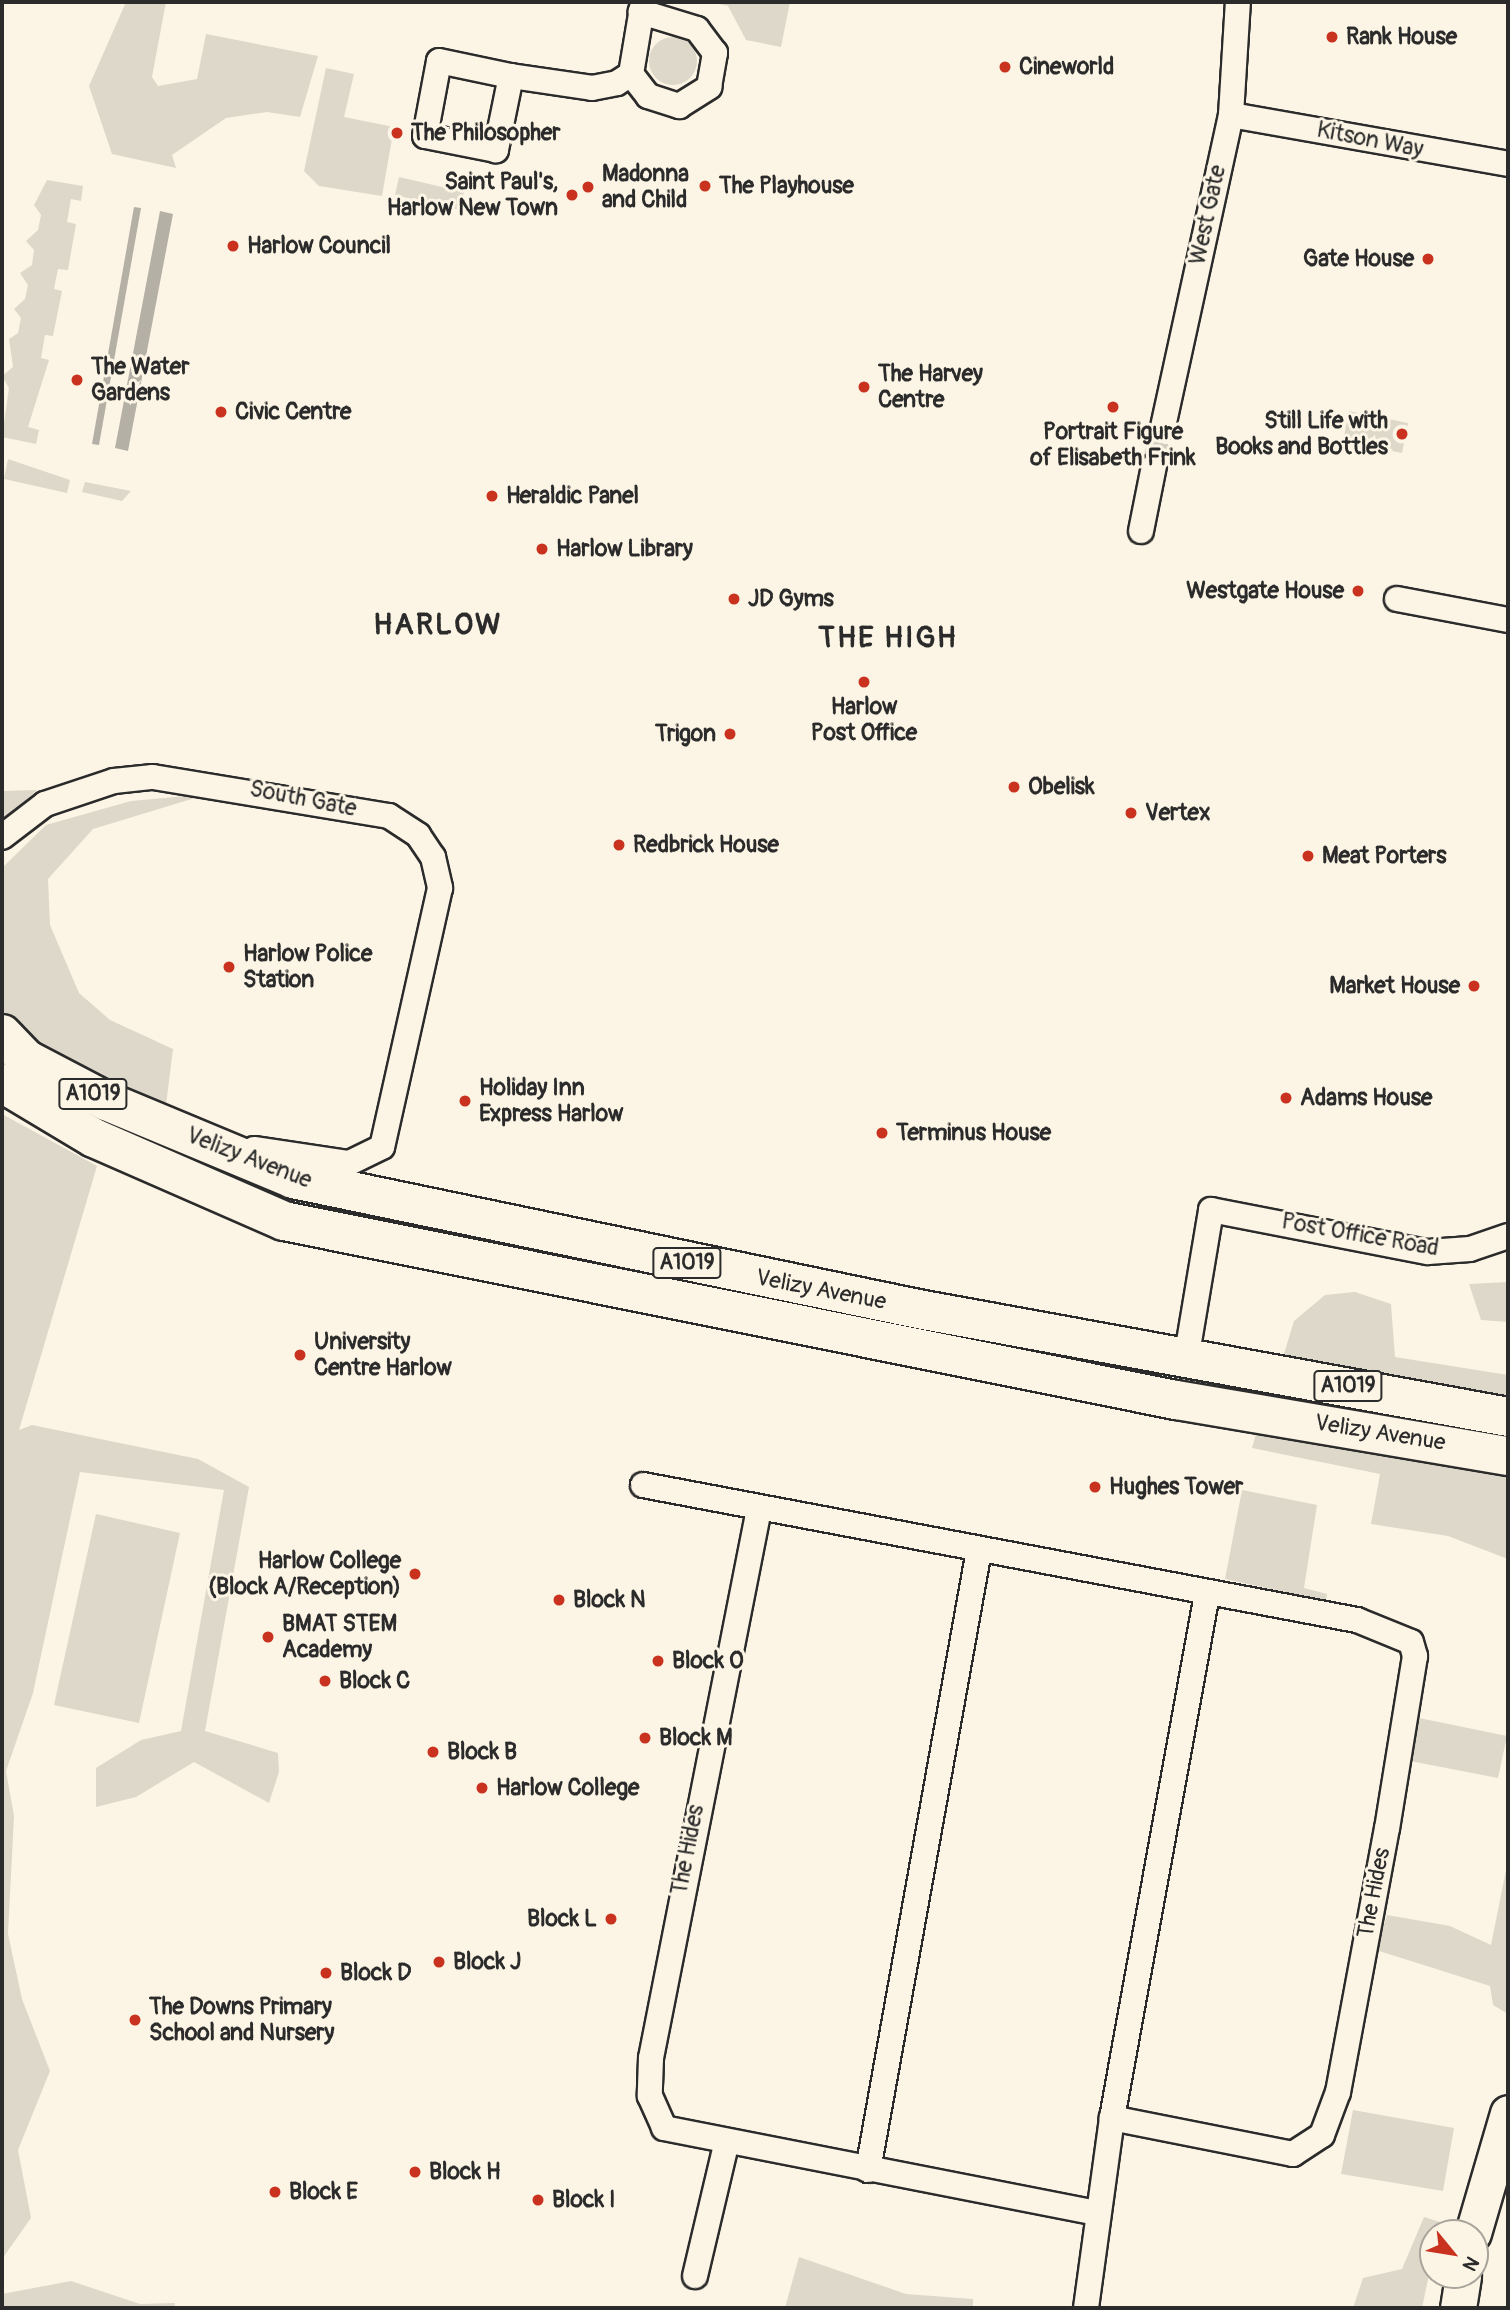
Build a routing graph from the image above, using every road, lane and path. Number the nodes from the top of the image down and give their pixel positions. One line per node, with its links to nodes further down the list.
1 (1238, 2): 5 (street, West Gate)
2 (642, 7): 3 (street); 3 (street)
3 (631, 74): 4 (street)
4 (511, 76)
5 (1231, 115): 6 (street, Kitson Way); 7 (street, West Gate)
6 (1508, 164)
7 (1163, 427)
8 (1154, 466): 9 (street)
9 (1141, 531)
10 (1397, 599): 11 (street)
11 (1508, 620)
12 (2, 837): 15 (street, South Gate)
13 (2, 1034): 15 (main road, Velizy Avenue / A1019)
14 (2, 1083): 19 (main road, Velizy Avenue / A1019)
15 (195, 1137): 17 (main road, Velizy Avenue / A1019)
16 (1508, 1236): 17 (street, Post Office Road)
17 (1187, 1354): 18 (main road, Velizy Avenue / A1019)
18 (1508, 1418)
19 (1508, 1456)
20 (643, 1485): 21 (street, The Hides)
21 (759, 1509): 22 (street, The Hides); 26 (street, The Hides)
22 (979, 1550): 23 (street, The Hides); 27 (street)
23 (1207, 1594): 25 (street); 25 (street, The Hides)
24 (1508, 2113): 29 (street)
25 (1112, 2118): 28 (street)
26 (726, 2144): 27 (street, The Hides); 30 (street)
27 (868, 2170): 28 (street, The Hides)
28 (1098, 2213): 32 (street)
29 (1477, 2219)
30 (695, 2276)
31 (1461, 2289): 33 (street)
32 (1086, 2308)
33 (1458, 2308)

